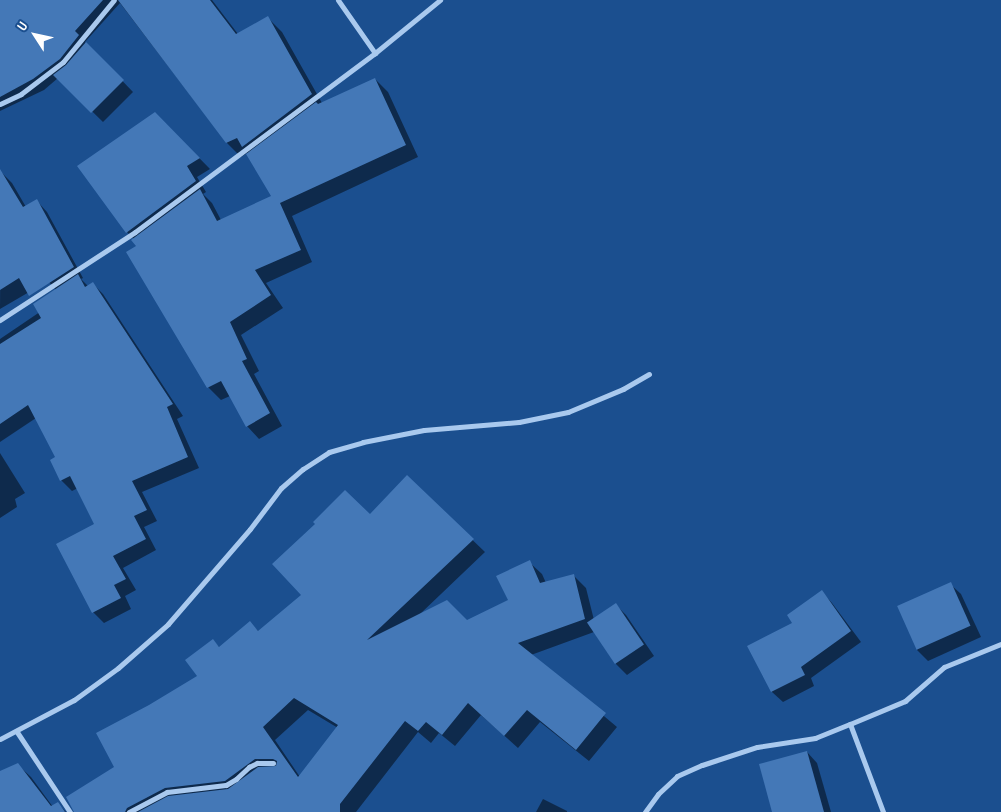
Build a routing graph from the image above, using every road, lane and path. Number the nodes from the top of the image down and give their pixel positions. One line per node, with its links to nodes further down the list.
1 (114, 0): 5 (street)
2 (338, 0): 4 (street)
3 (440, 0): 4 (street)
4 (375, 53): 6 (street)
5 (0, 104)
6 (0, 320)
7 (650, 374): 10 (street)
8 (1001, 644): 9 (street)
9 (850, 724): 15 (street); 16 (street)
10 (17, 732): 11 (street); 13 (street)
11 (0, 739)
12 (273, 763): 14 (street)
13 (70, 812)
14 (130, 812)
15 (645, 812)
16 (883, 812)

